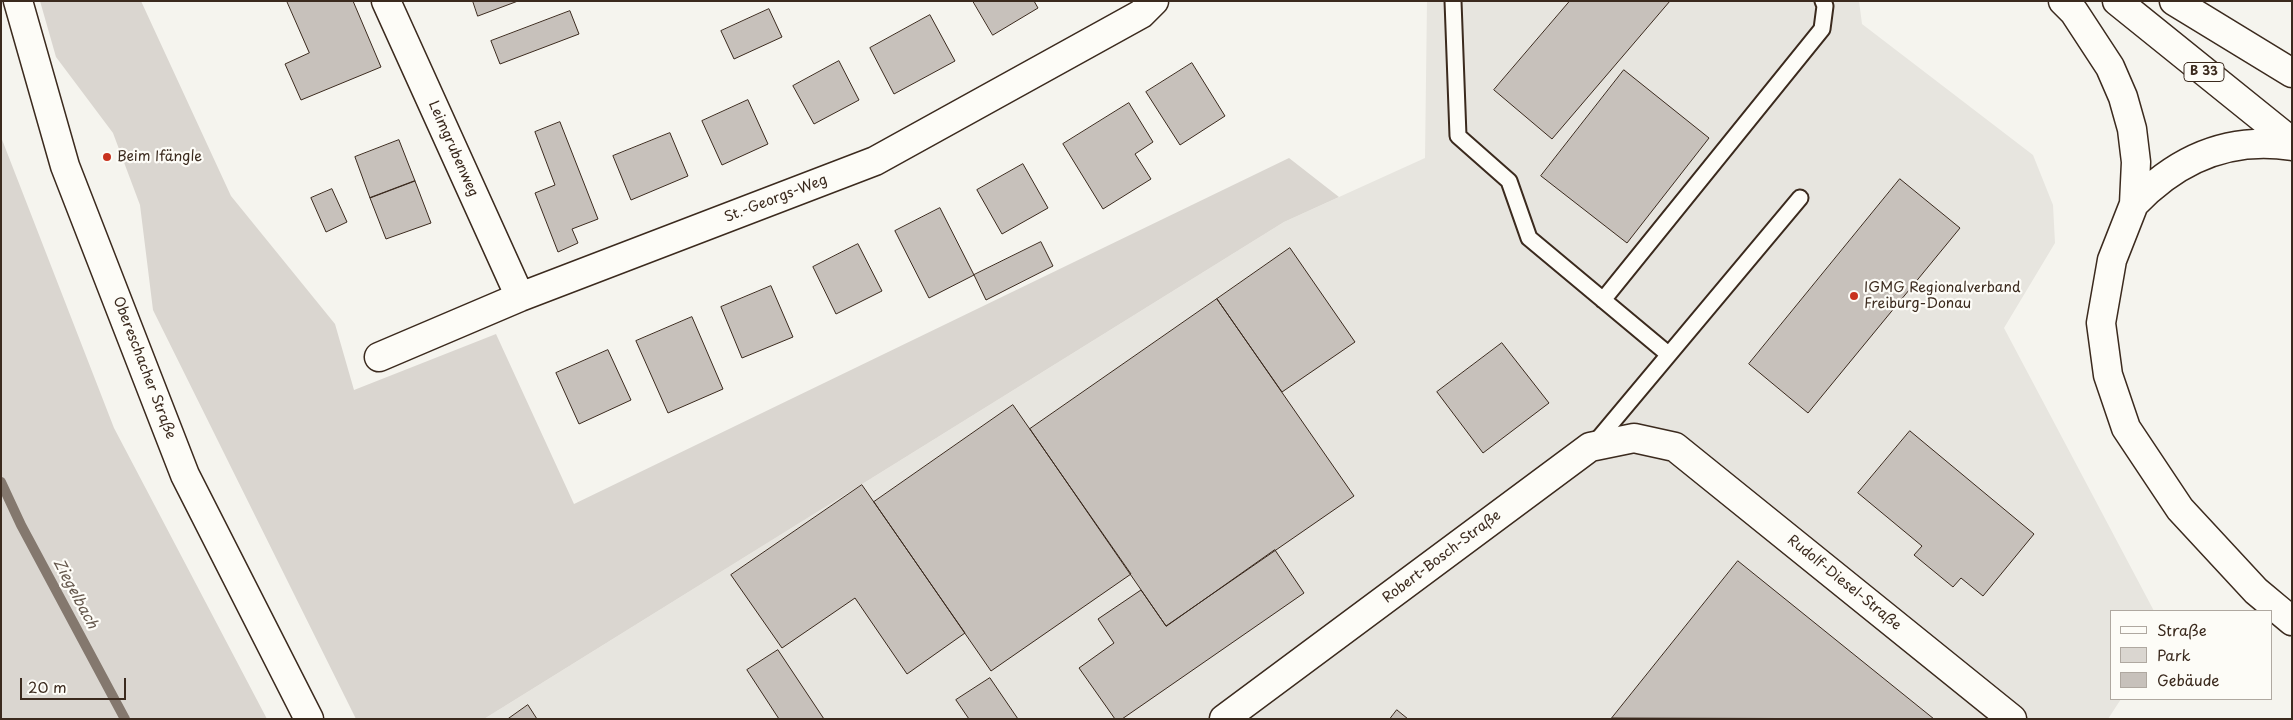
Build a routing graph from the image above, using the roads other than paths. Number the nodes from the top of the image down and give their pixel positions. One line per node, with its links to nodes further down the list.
1 (18, 1): 21 (street, Obereschacher Straße)
2 (386, 1): 14 (street, Leimgrubenweg)
3 (1154, 1): 14 (street, St.-Georgs-Weg)
4 (1453, 1): 15 (lane)
5 (1823, 1): 15 (lane)
6 (2063, 1): 13 (street)
7 (2117, 1): 10 (street, B 33)
8 (2174, 1): 9 (street)
9 (2292, 73)
10 (2292, 142)
11 (2292, 146): 13 (street)
12 (1800, 198): 16 (lane)
13 (2134, 204): 20 (street)
14 (520, 297): 17 (street, St.-Georgs-Weg)
15 (1603, 300): 16 (lane)
16 (1668, 354): 18 (lane)
17 (379, 357)
18 (1590, 447): 19 (street, Robert-Bosch-Straße); 22 (street, Robert-Bosch-Straße)
19 (1675, 447): 23 (street, Rudolf-Diesel-Straße)
20 (2292, 621)
21 (309, 719)
22 (1224, 719)
23 (2012, 719)

